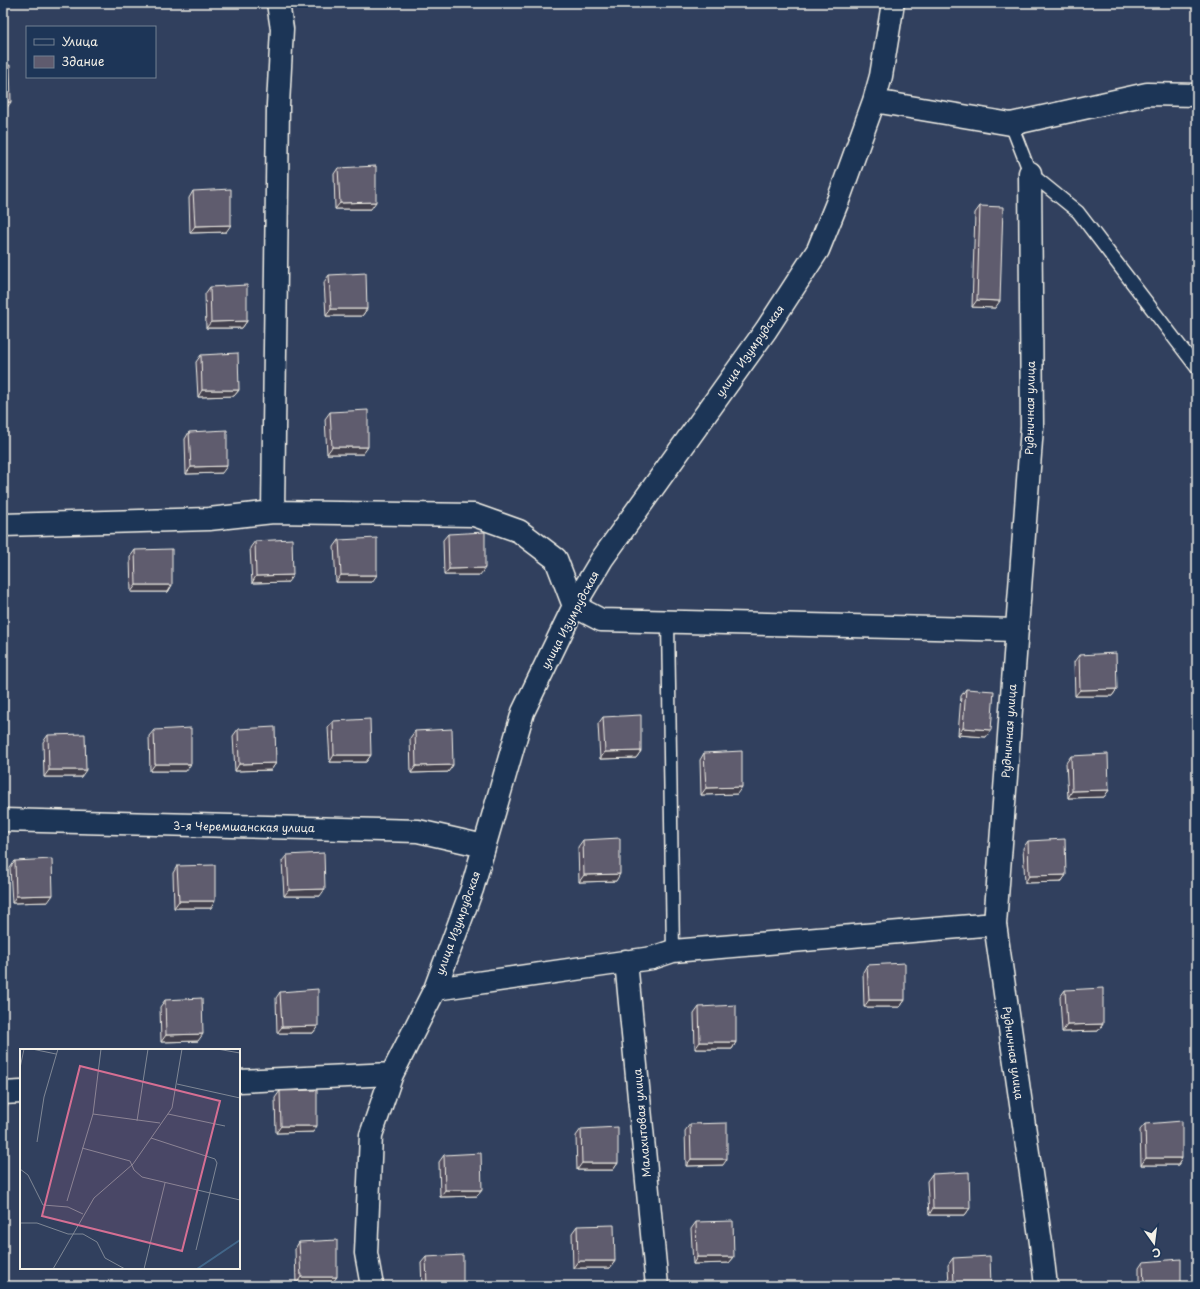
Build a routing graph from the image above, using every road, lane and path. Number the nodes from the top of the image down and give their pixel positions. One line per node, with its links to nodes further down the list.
1 (278, 3): 8 (street)
2 (893, 3): 4 (street, улица Изумрудская)
3 (1197, 95): 5 (street)
4 (874, 101): 5 (street); 10 (street, улица Изумрудская)
5 (1011, 124): 6 (lane)
6 (1030, 173): 7 (lane); 12 (street, Рудничная улица)
7 (1197, 368)
8 (273, 512): 9 (street); 10 (street)
9 (3, 525)
10 (574, 606): 11 (street); 14 (street, улица Изумрудская)
11 (668, 622): 12 (street); 16 (lane)
12 (1017, 630): 15 (street, Рудничная улица)
13 (3, 820): 14 (street, 3-я Черемшанская улица)
14 (484, 846): 18 (street, улица Изумрудская)
15 (995, 924): 16 (street); 25 (street, Рудничная улица)
16 (673, 951): 17 (street)
17 (626, 960): 18 (street); 24 (street, Малахитовая улица)
18 (435, 988): 19 (street, улица Изумрудская)
19 (392, 1074): 20 (street); 23 (street, улица Изумрудская)
20 (240, 1081)
21 (20, 1092): 22 (street)
22 (3, 1093)
23 (372, 1286)
24 (657, 1286)
25 (1046, 1286)

